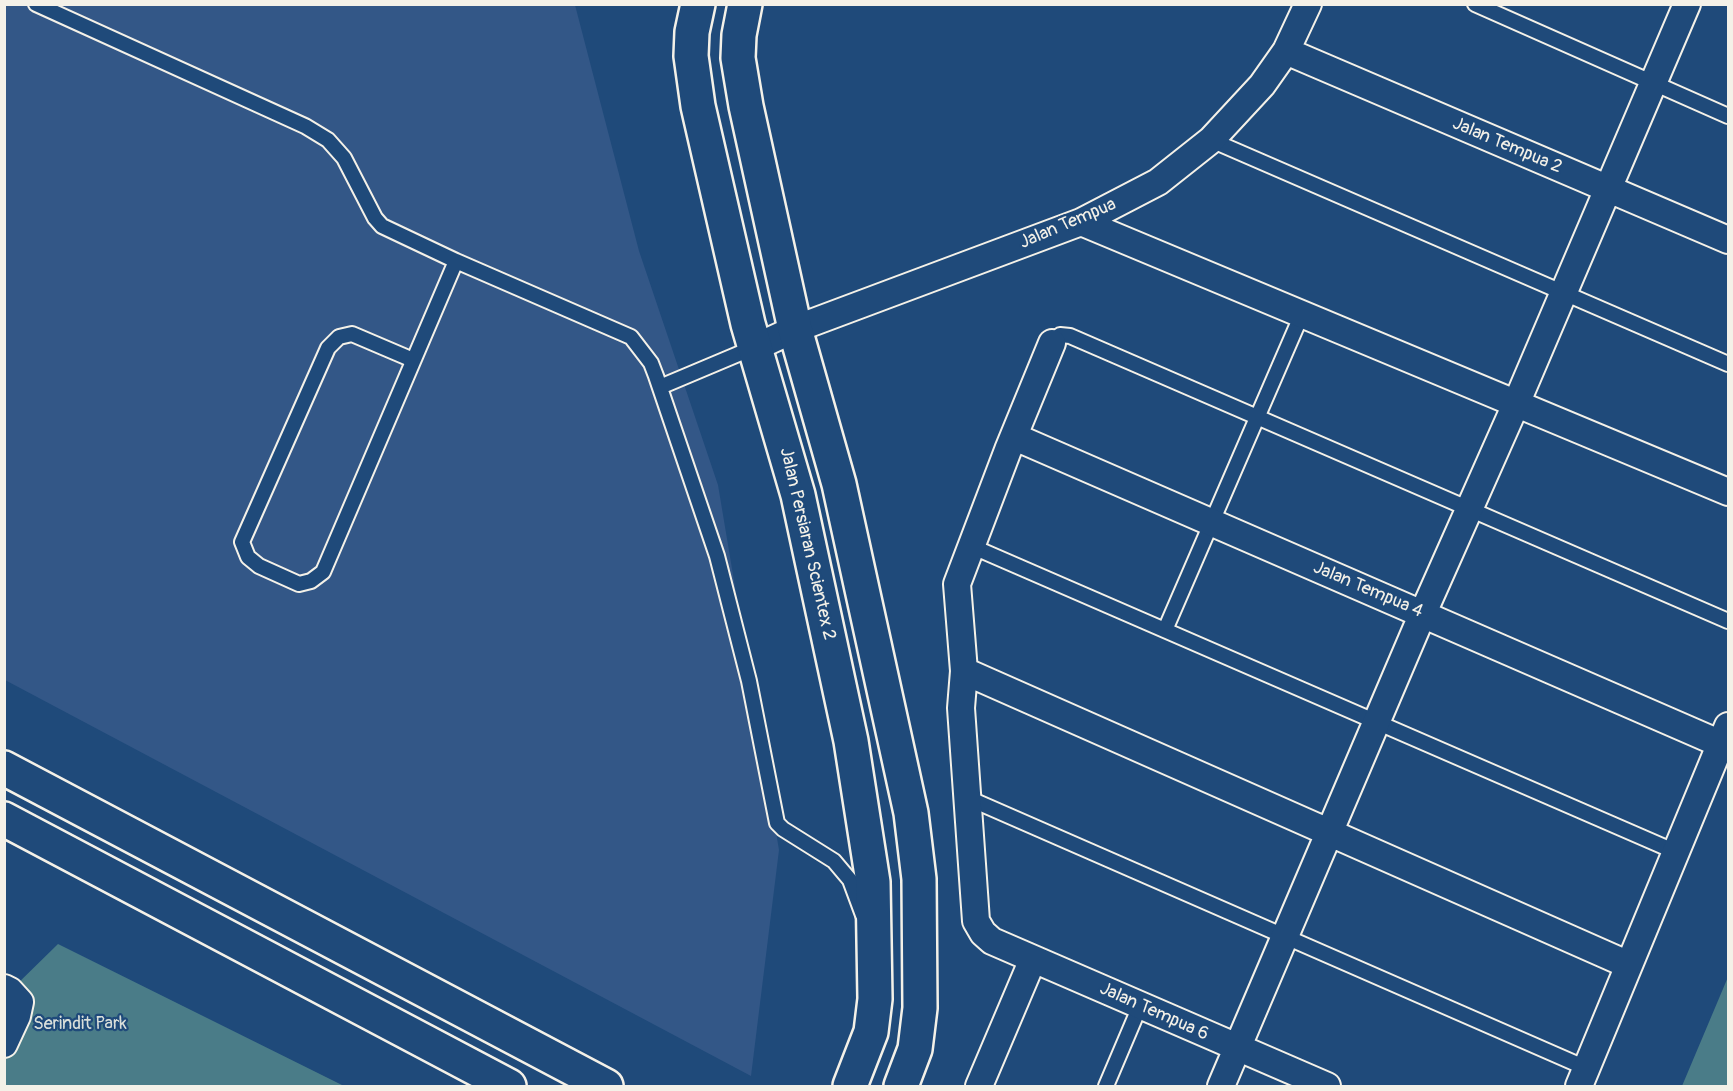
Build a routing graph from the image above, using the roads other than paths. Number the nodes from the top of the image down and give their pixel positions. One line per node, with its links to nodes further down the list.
1 (36, 4): 14 (lane)
2 (698, 4): 19 (street, Jalan Persiaran Scientex 2)
3 (745, 4): 17 (street)
4 (1308, 4): 7 (street, Jalan Tempua)
5 (1475, 4): 8 (lane)
6 (1687, 4): 8 (street)
7 (1286, 51): 10 (street, Jalan Tempua); 11 (street, Jalan Tempua 2)
8 (1653, 83): 9 (lane); 11 (street)
9 (1728, 116)
10 (1211, 140): 12 (street, Jalan Tempua); 15 (lane)
11 (1607, 189): 13 (street, Jalan Tempua 2); 15 (street)
12 (1081, 222): 16 (street); 17 (street, Jalan Tempua)
13 (1728, 240)
14 (456, 261): 20 (lane); 22 (lane)
15 (1564, 291): 21 (lane); 23 (street)
16 (1302, 314): 23 (street); 24 (lane)
17 (795, 329): 19 (street, Jalan Tempua); 53 (street)
18 (1052, 343): 24 (lane); 25 (street)
19 (756, 347): 22 (lane); 43 (street, Jalan Persiaran Scientex 2)
20 (413, 360): 20 (lane)
21 (1728, 364)
22 (660, 387): 43 (lane)
23 (1516, 404): 26 (street); 27 (street)
24 (1257, 416): 27 (lane); 28 (lane)
25 (1015, 437): 28 (street, Jalan Tempua 4); 29 (street)
26 (1728, 492)
27 (1469, 508): 30 (street); 31 (lane)
28 (1211, 522): 30 (street, Jalan Tempua 4); 32 (lane)
29 (971, 546): 32 (lane); 33 (street)
30 (1423, 613): 34 (street); 35 (street, Jalan Tempua 4)
31 (1728, 621)
32 (1165, 630): 34 (lane)
33 (964, 670): 37 (street); 39 (street)
34 (1377, 721): 39 (street); 40 (lane)
35 (1725, 735): 40 (street)
36 (4, 768): 51 (street)
37 (968, 798): 41 (lane); 42 (street, Jalan Tempua 6)
38 (4, 819): 50 (street)
39 (1329, 833): 41 (street); 44 (street)
40 (1676, 852): 44 (street)
41 (1284, 938): 48 (street); 49 (lane)
42 (1033, 959): 46 (street, Jalan Tempua 6); 54 (street)
43 (874, 964): 52 (street, Jalan Persiaran Scientex 2)
44 (1629, 965): 49 (street)
45 (7, 989): 47 (street)
46 (1140, 1006): 48 (street, Jalan Tempua 6); 55 (lane)
47 (4, 1044)
48 (1236, 1048): 56 (street); 57 (street, Jalan Tempua 6)
49 (1583, 1077)
50 (509, 1086)
51 (606, 1086)
52 (850, 1086)
53 (901, 1086)
54 (979, 1086)
55 (1106, 1086)
56 (1221, 1086)
57 (1327, 1086)

